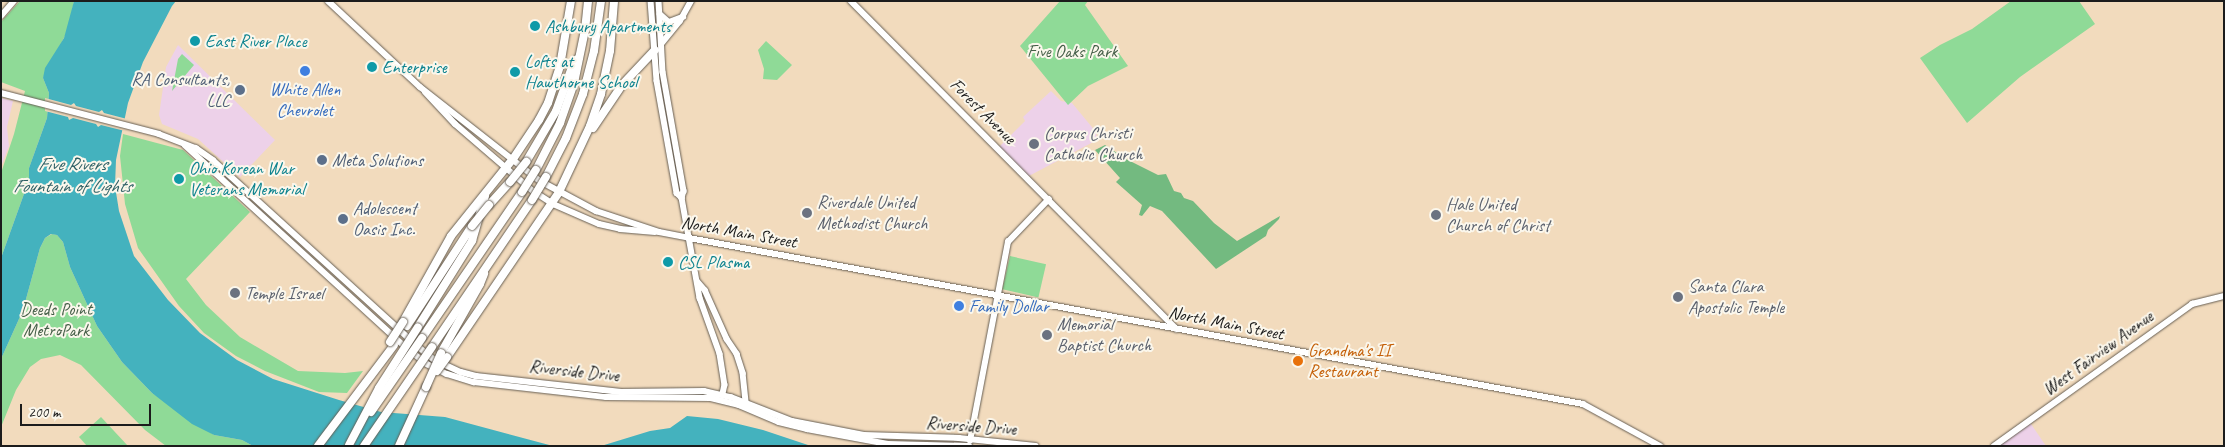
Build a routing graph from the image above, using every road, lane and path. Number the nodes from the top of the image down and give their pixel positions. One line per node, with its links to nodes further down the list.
1 (14, 1): 12 (main road)
2 (328, 1): 17 (main road, North Main Street)
3 (571, 1): 21 (highway)
4 (588, 1): 16 (highway)
5 (601, 1): 30 (highway, bridge)
6 (614, 1): 19 (highway)
7 (651, 1): 15 (main road)
8 (658, 1): 11 (main road)
9 (690, 1): 13 (main road)
10 (851, 1): 26 (main road, Forest Avenue)
11 (660, 14): 13 (main road); 14 (main road)
12 (1, 16)
13 (683, 17): 14 (main road)
14 (663, 42): 15 (main road); 25 (main road)
15 (655, 50): 19 (highway); 25 (main road)
16 (580, 56): 34 (highway, bridge); 41 (highway, bridge)
17 (420, 86): 21 (main road, North Main Street); 22 (main road, North Main Street)
18 (1, 93): 20 (main road, Riverside Drive)
19 (584, 139): 24 (highway)
20 (185, 145): 37 (main road, Riverside Drive); 40 (main road, Riverside Drive)
21 (514, 160): 22 (highway); 24 (main road, North Main Street)
22 (507, 168): 23 (highway); 27 (main road, North Main Street)
23 (488, 190): 34 (highway); 41 (highway, bridge)
24 (559, 192): 27 (highway); 28 (main road, North Main Street)
25 (682, 198): 29 (main road)
26 (1049, 199): 32 (main road); 35 (main road, Forest Avenue)
27 (553, 204): 28 (main road, North Main Street); 36 (highway)
28 (659, 232): 29 (main road, North Main Street)
29 (689, 238): 31 (main road); 32 (main road, North Main Street)
30 (486, 268): 36 (highway); 43 (highway, bridge)
31 (698, 282): 37 (main road); 38 (main road)
32 (997, 295): 35 (main road, North Main Street); 40 (main road)
33 (2224, 296): 48 (main road, West Fairview Avenue)
34 (405, 324): 42 (highway, bridge)
35 (1177, 328): 47 (main road, North Main Street)
36 (444, 355): 39 (highway, bridge)
37 (723, 394): 38 (main road, Riverside Drive)
38 (746, 402): 40 (main road, Riverside Drive)
39 (412, 417): 44 (highway); 45 (highway)
40 (970, 444): 46 (main road, Riverside Drive)
41 (349, 445)
42 (318, 446)
43 (364, 446)
44 (399, 446)
45 (403, 446)
46 (1036, 446)
47 (1660, 446)
48 (1994, 446)

